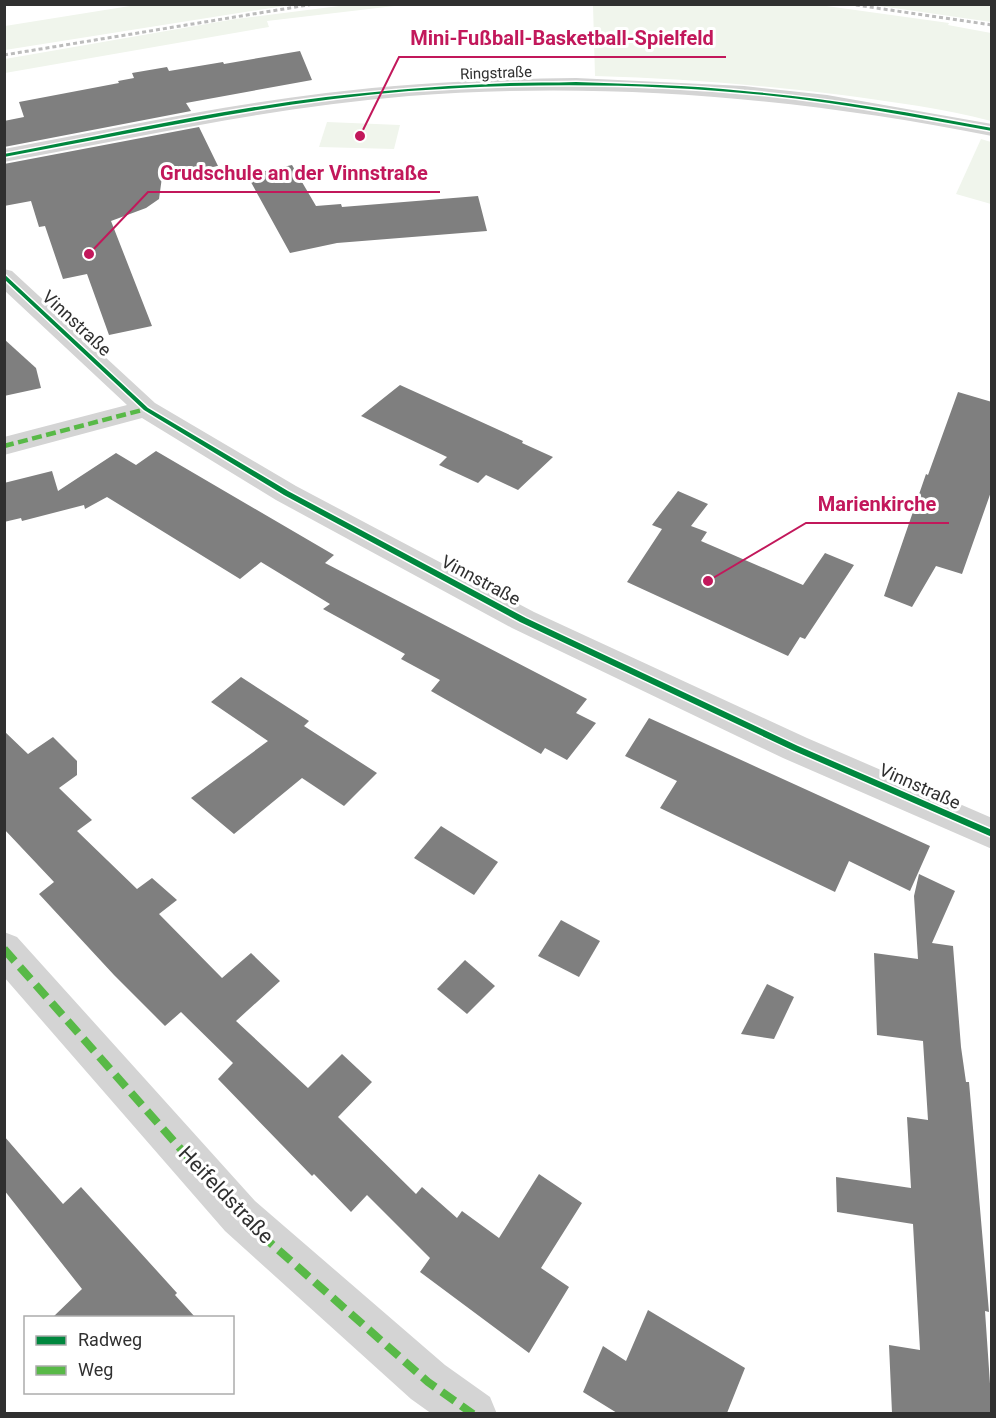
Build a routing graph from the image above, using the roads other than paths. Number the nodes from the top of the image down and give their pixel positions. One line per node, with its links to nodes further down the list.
1 (992, 130): 2 (street, Ringstraße)
2 (4, 156)
3 (4, 276): 4 (street, Vinnstraße)
4 (146, 409): 5 (street); 6 (street, Vinnstraße)
5 (4, 446)
6 (992, 834)
7 (4, 949): 8 (street, Heifeldstraße)
8 (473, 1413)

